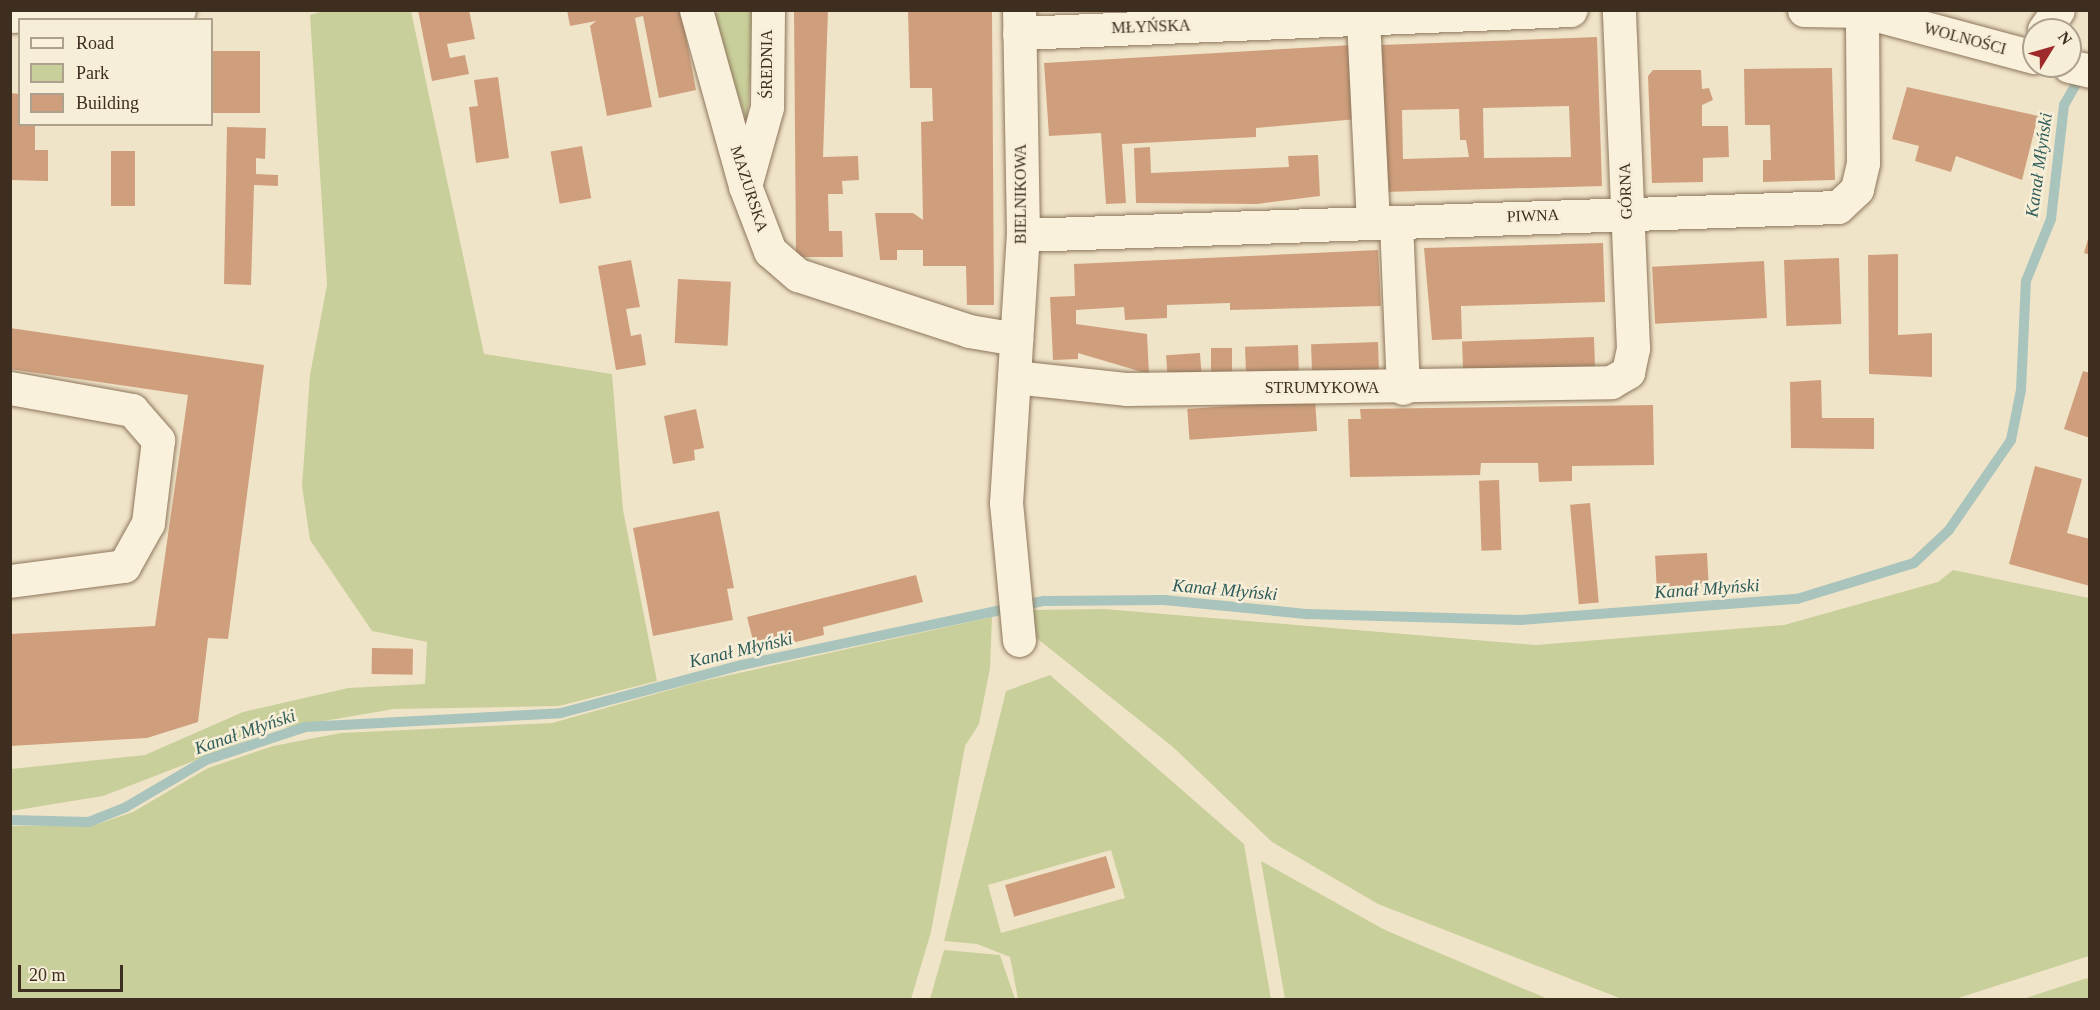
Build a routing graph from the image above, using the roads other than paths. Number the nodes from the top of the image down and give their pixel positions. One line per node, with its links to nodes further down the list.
1 (179, 10): 8 (street)
2 (696, 10): 13 (street, MAZURSKA)
3 (768, 10): 13 (street, ŚREDNIA)
4 (1571, 10): 10 (street, MŁYŃSKA)
5 (1619, 10): 14 (street, GÓRNA)
6 (1804, 10): 7 (street)
7 (1862, 11): 12 (street, WOLNOŚCI); 14 (street, PIWNA)
8 (121, 13): 9 (street)
9 (10, 16)
10 (1364, 19): 11 (street, MŁYŃSKA); 15 (street)
11 (1019, 22): 16 (street, BIELNIKOWA)
12 (2022, 44)
13 (745, 186): 17 (street, MAZURSKA)
14 (1627, 213): 15 (street, PIWNA); 18 (street, GÓRNA)
15 (1384, 222): 16 (street, PIWNA); 21 (street)
16 (1023, 236): 17 (street, BIELNIKOWA)
17 (1016, 339): 19 (street, BIELNIKOWA)
18 (1628, 372): 21 (street, STRUMYKOWA)
19 (1014, 377): 21 (street, STRUMYKOWA); 23 (street, BIELNIKOWA)
20 (10, 388): 22 (street)
21 (1403, 388)
22 (10, 581)
23 (1019, 640)

